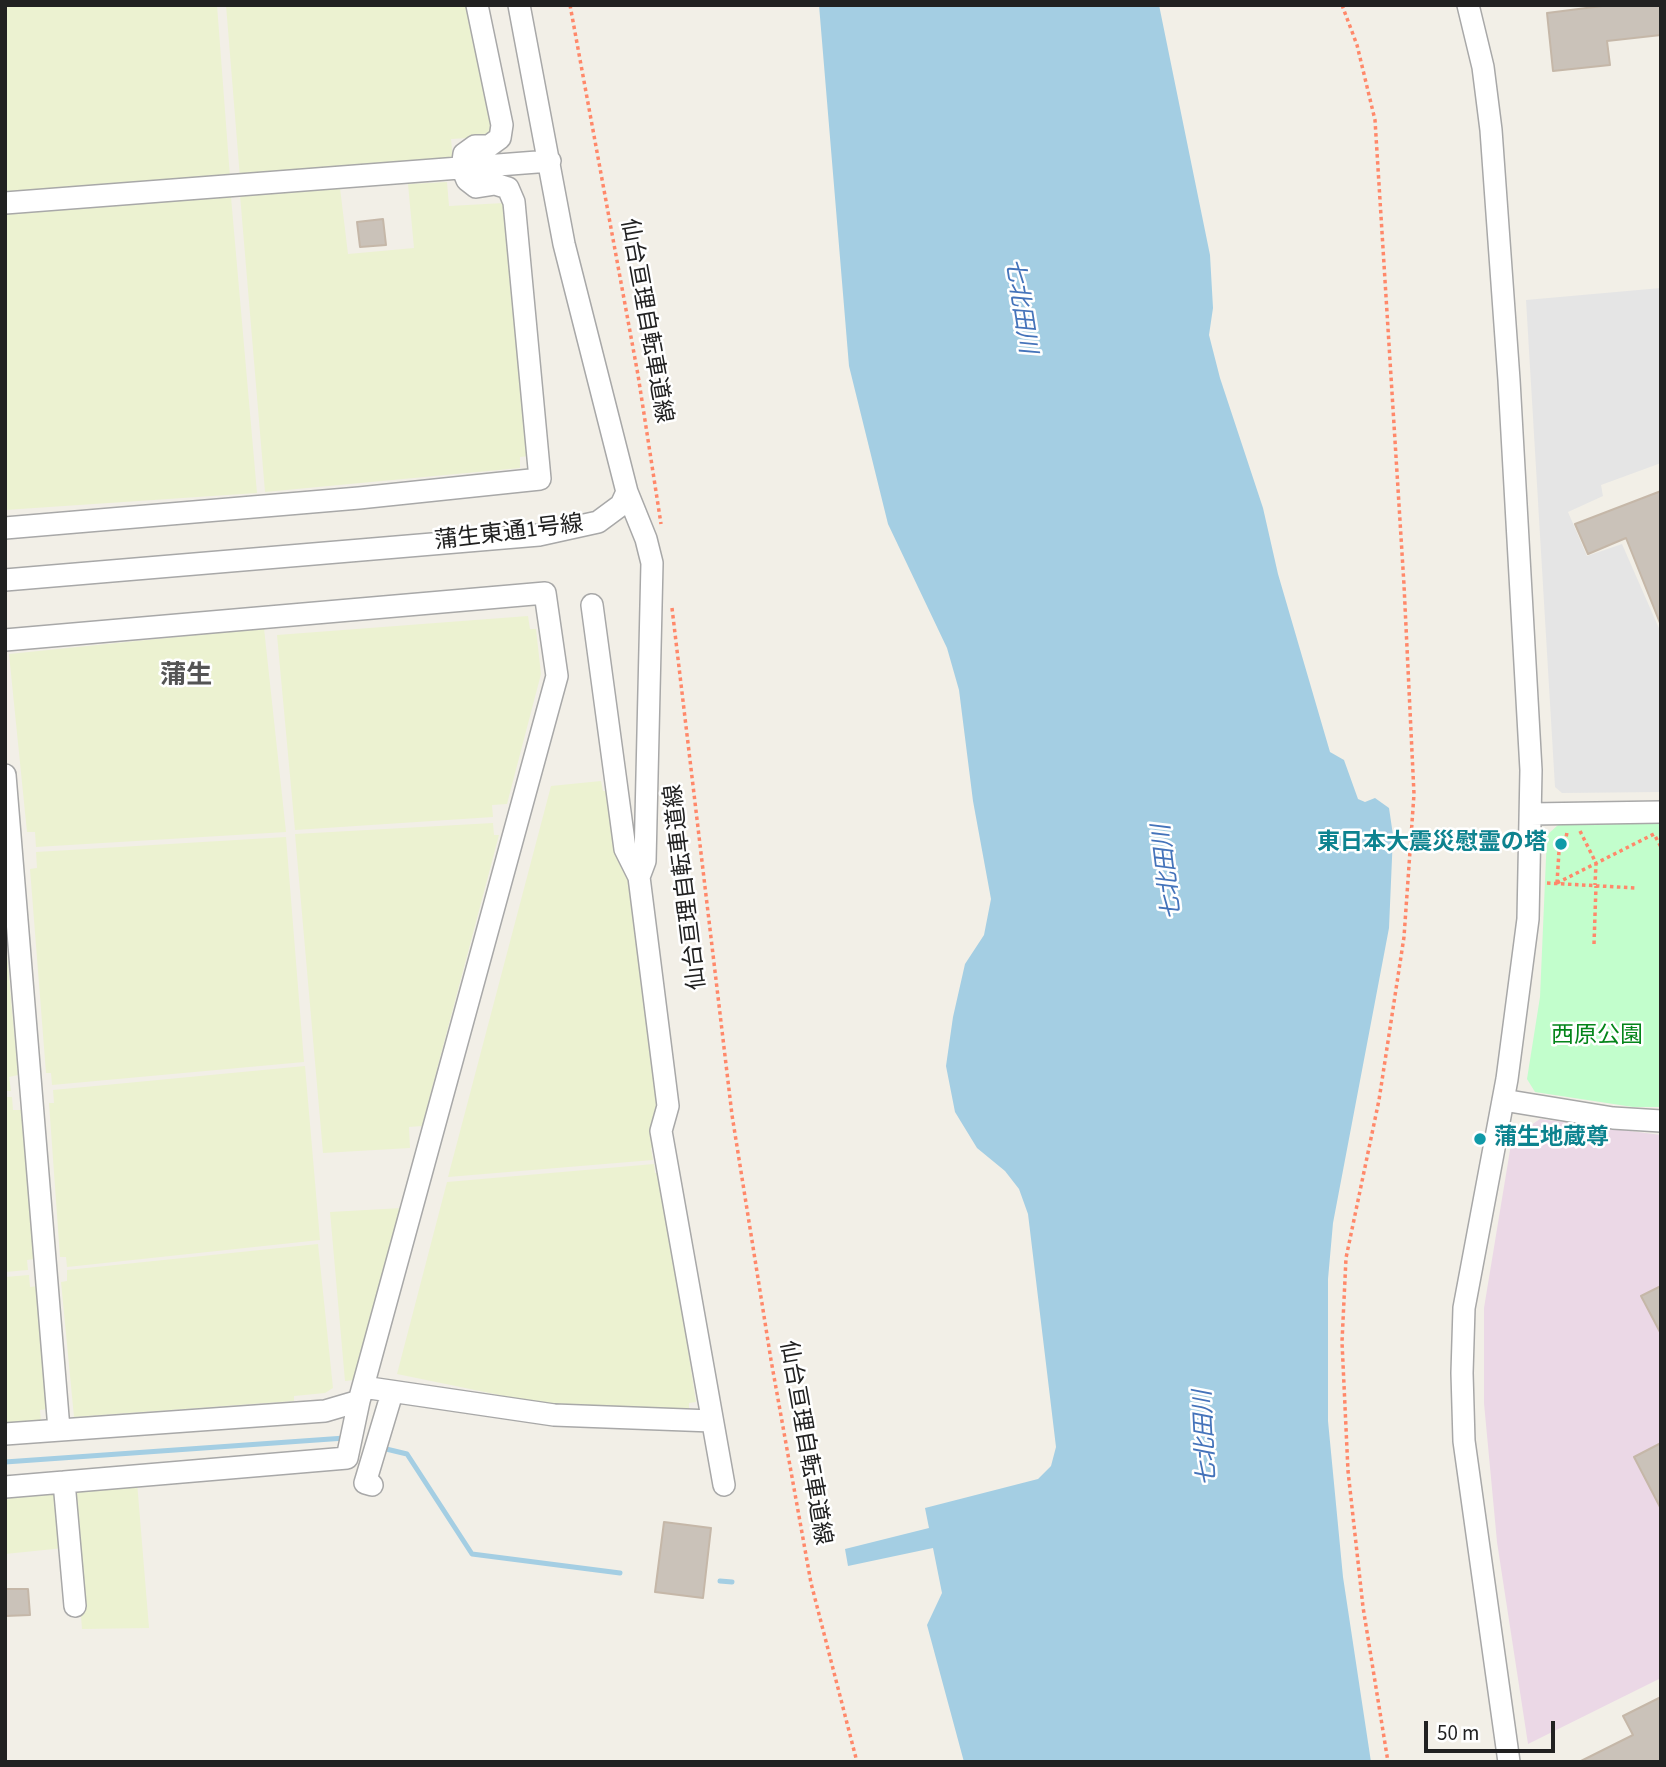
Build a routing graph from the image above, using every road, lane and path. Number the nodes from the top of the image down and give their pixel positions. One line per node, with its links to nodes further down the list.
1 (477, 5): 7 (street)
2 (519, 5): 6 (street)
3 (570, 5): 11 (path, 仙台亘理自転車道線)
4 (1342, 5): 39 (path)
5 (1468, 5): 18 (street)
6 (550, 161): 7 (street); 9 (street)
7 (462, 168): 8 (street); 10 (street)
8 (5, 203)
9 (626, 492): 12 (street, 蒲生東通1号線); 21 (street)
10 (5, 528)
11 (663, 531)
12 (5, 580)
13 (671, 599): 38 (path, 仙台亘理自転車道線)
14 (592, 605): 21 (street)
15 (5, 640): 29 (street)
16 (5, 775): 31 (street)
17 (1661, 812): 18 (street)
18 (1531, 814): 27 (street)
19 (1661, 847): 20 (path)
20 (1597, 863): 23 (path); 23 (path); 24 (path)
21 (639, 877): 30 (street)
22 (1549, 883): 23 (path)
23 (1557, 883): 24 (path)
24 (1596, 885): 25 (path); 26 (path)
25 (1636, 888)
26 (1594, 944)
27 (1503, 1100): 28 (street); 40 (street)
28 (1661, 1121)
29 (371, 1397): 30 (street); 31 (street); 33 (street); 34 (street)
30 (712, 1421): 35 (street)
31 (59, 1429): 32 (street)
32 (5, 1434)
33 (371, 1476)
34 (64, 1482): 36 (street); 37 (street)
35 (724, 1485)
36 (5, 1487)
37 (75, 1606)
38 (858, 1762)
39 (1388, 1762)
40 (1509, 1762)

